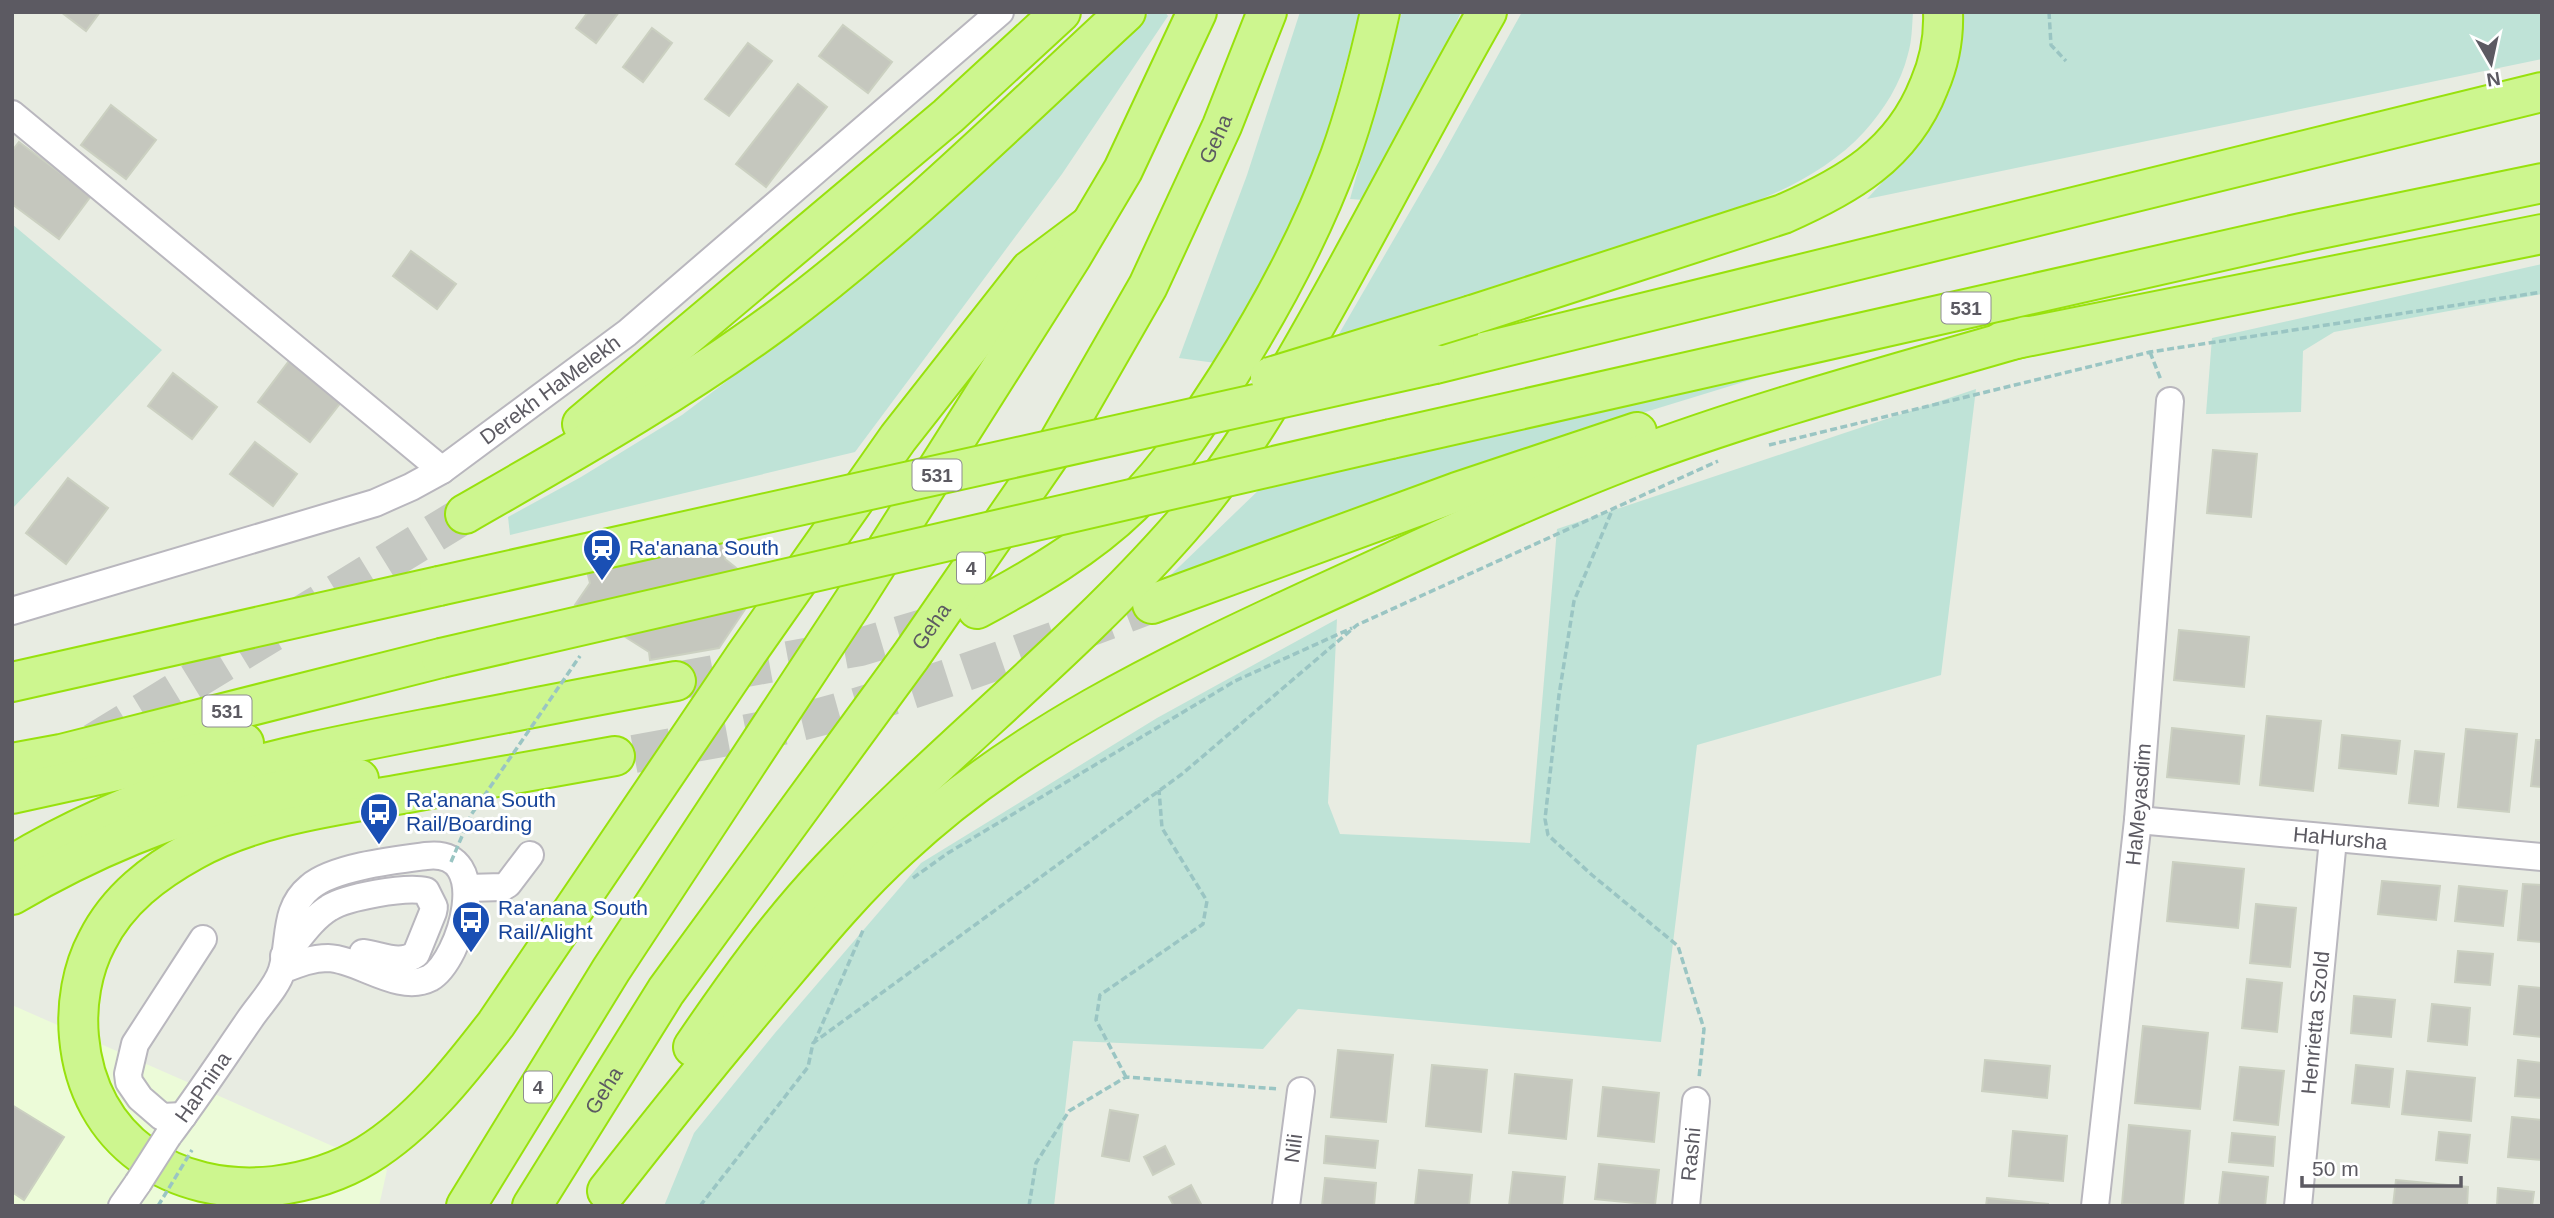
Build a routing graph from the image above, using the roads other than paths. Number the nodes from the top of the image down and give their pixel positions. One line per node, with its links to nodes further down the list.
1 (1000, 12): 16 (street, Derekh HaMelekh)
2 (1060, 12): 3 (highway)
3 (1126, 12)
4 (1197, 12): 12 (highway, 4)
5 (1268, 12): 42 (highway, Geha / 4)
6 (1380, 12): 19 (highway)
7 (1487, 12): 39 (highway)
8 (1943, 12): 17 (highway, bridge)
9 (2542, 92): 17 (highway, 531, bridge)
10 (12, 114): 16 (street)
11 (2542, 183): 24 (highway, 531, bridge)
12 (1090, 225): 32 (highway); 41 (highway, 4)
13 (2542, 234): 14 (highway)
14 (2026, 336): 18 (highway); 39 (highway)
15 (2170, 401): 26 (street, HaMeyasdim)
16 (442, 470): 20 (street, Derekh HaMelekh)
17 (944, 473): 22 (highway, 531, bridge)
18 (1152, 604)
19 (977, 609)
20 (12, 611)
21 (676, 681): 23 (highway)
22 (12, 682)
23 (610, 693): 25 (highway); 30 (highway)
24 (12, 763)
25 (12, 794)
26 (2138, 820): 27 (street, HaHursha); 45 (street, HaMeyasdim)
27 (2333, 839): 29 (street, HaHursha); 46 (street, Henrietta Szold)
28 (530, 855): 31 (street)
29 (2542, 857)
30 (12, 865)
31 (467, 888): 34 (street); 35 (street)
32 (12, 895)
33 (203, 939): 38 (street)
34 (330, 958): 35 (street); 35 (street, HaPnina)
35 (283, 963): 38 (street, HaPnina)
36 (1301, 1091): 43 (street, Nili)
37 (1696, 1101): 44 (street, Rashi)
38 (176, 1126): 40 (street, HaPnina, bridge)
39 (603, 1198)
40 (122, 1206)
41 (466, 1206)
42 (532, 1206)
43 (1286, 1206)
44 (1686, 1206)
45 (2095, 1206)
46 (2298, 1206)

